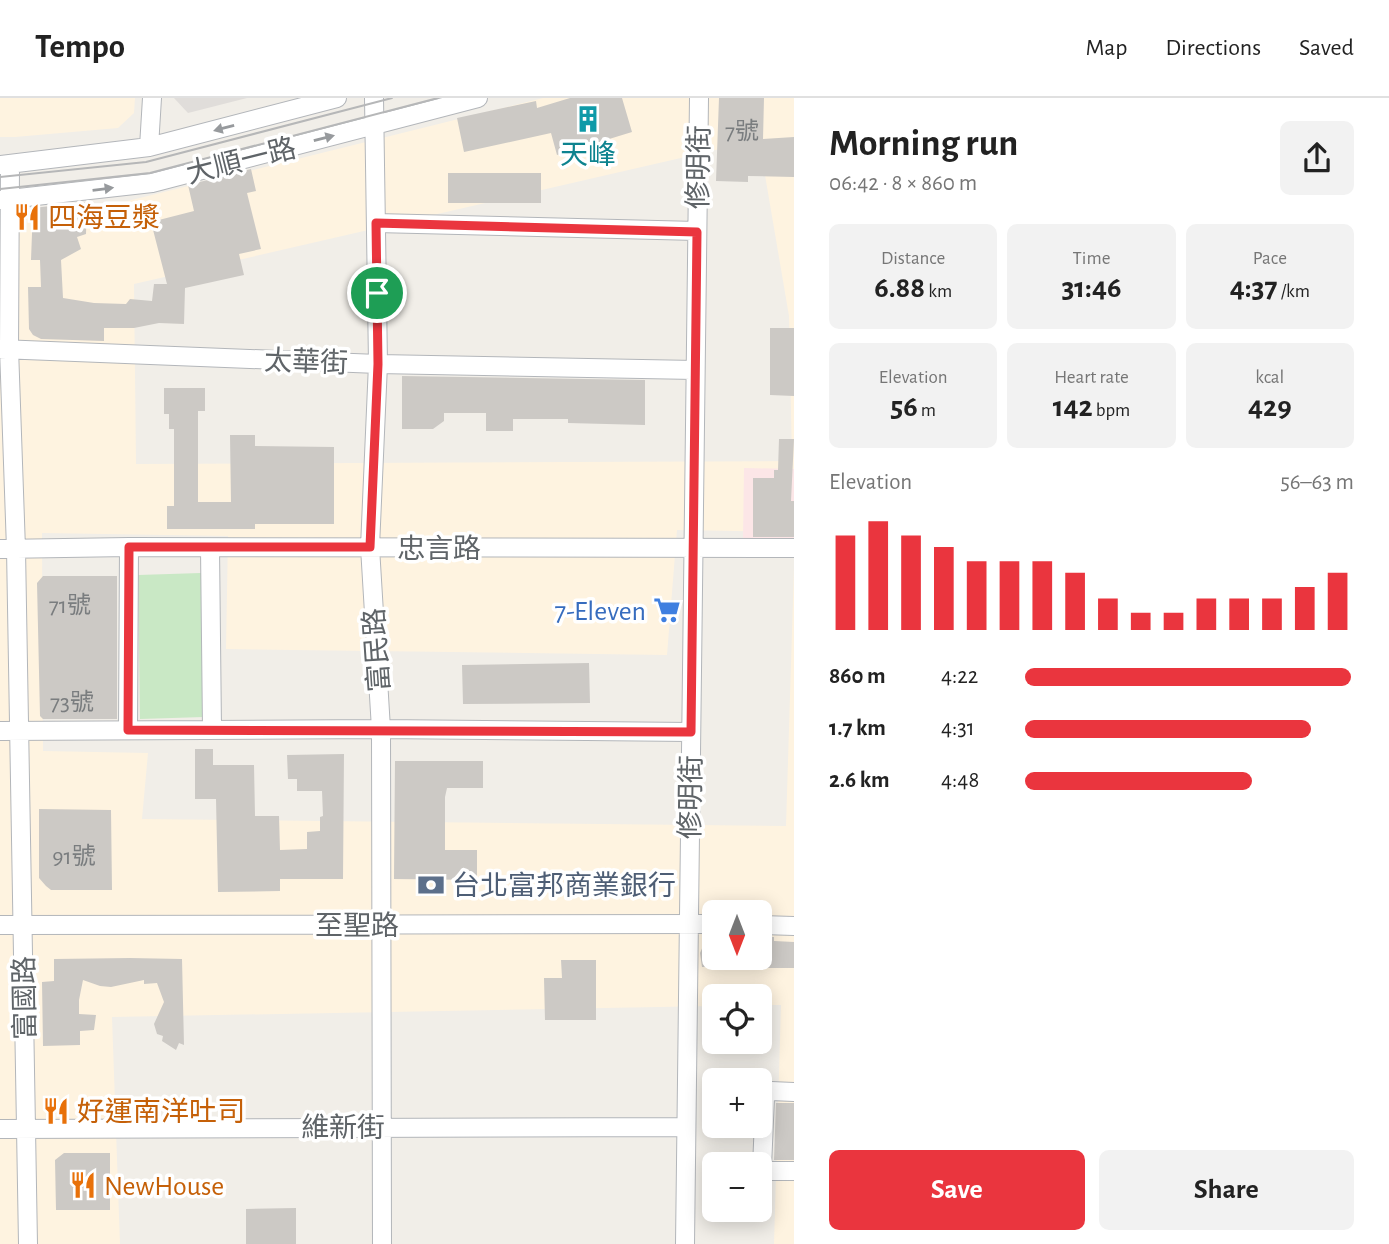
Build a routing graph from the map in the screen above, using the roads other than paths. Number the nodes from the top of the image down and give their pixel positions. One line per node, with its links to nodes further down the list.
1 (152, 98): 7 (street)
2 (337, 98): 7 (street, 大順一路, one-way to 7)
3 (374, 98): 6 (street, 富民路)
4 (478, 98): 6 (street, 大順一路)
5 (699, 98): 11 (street, 修明街)
6 (374, 125): 9 (street, 大順一路, one-way to 6); 10 (street, 富民路)
7 (149, 148): 8 (street, 大順一路)
8 (5, 165): 9 (street, 富國路)
9 (5, 200): 12 (street, 富國路)
10 (376, 223): 11 (street); 13 (street, 富民路)
11 (697, 232): 14 (street, 修明街)
12 (5, 349): 13 (street, 太華街); 20 (street, 富國路)
13 (378, 364): 14 (street, 太華街); 16 (street, 富民路)
14 (695, 370): 18 (street, 修明街)
15 (129, 547): 17 (street, 忠言路); 20 (street, 忠言路); 22 (street)
16 (370, 547): 17 (street, 忠言路); 18 (street, 忠言路); 21 (street, 富民路)
17 (210, 548): 23 (street)
18 (693, 548): 19 (street, 忠言路); 26 (street, 修明街)
19 (794, 548)
20 (8, 549): 25 (street, 富國路)
21 (381, 729): 23 (street); 26 (street); 32 (street, 富民路)
22 (128, 730): 23 (street); 25 (street)
23 (212, 730)
24 (0, 732): 25 (street)
25 (19, 732): 30 (street, 富國路)
26 (691, 732): 27 (street, 修明街)
27 (689, 924): 28 (street, 至聖路); 32 (street, 至聖路); 36 (street, 修明街)
28 (702, 924)
29 (0, 925): 30 (street, 至聖路)
30 (22, 925): 32 (street, 至聖路); 38 (street, 富國路)
31 (772, 925): 33 (street)
32 (381, 926): 35 (street, 富民路)
33 (794, 926)
34 (794, 1092): 39 (street)
35 (382, 1127): 36 (street, 維新街); 38 (street, 維新街); 41 (street, 富民路)
36 (686, 1127): 42 (street, 修明街)
37 (0, 1129): 38 (street, 維新街)
38 (26, 1129): 40 (street, 富國路)
39 (794, 1171)
40 (27, 1244)
41 (382, 1244)
42 (685, 1244)

